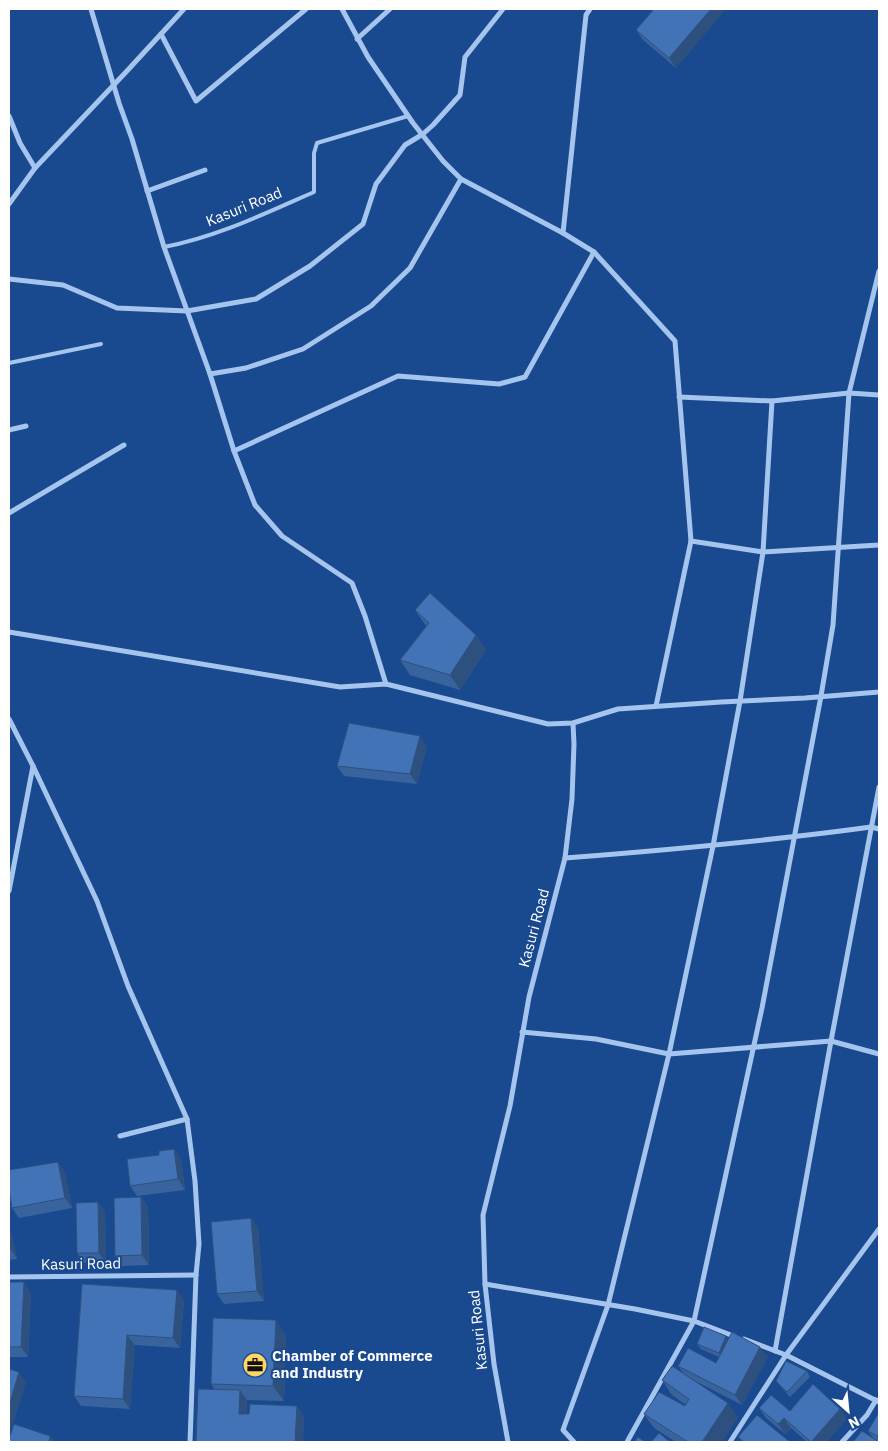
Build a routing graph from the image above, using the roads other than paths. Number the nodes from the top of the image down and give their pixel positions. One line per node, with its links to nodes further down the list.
1 (91, 9): 10 (street)
2 (184, 9): 8 (street)
3 (306, 9): 8 (street)
4 (342, 9): 9 (street)
5 (390, 9): 9 (street)
6 (503, 9): 13 (street)
7 (590, 9): 19 (street)
8 (161, 34): 10 (street)
9 (357, 38): 12 (street)
10 (114, 86): 14 (street); 17 (street)
11 (9, 116): 14 (street)
12 (408, 116): 13 (street); 20 (lane, Kasuri Road)
13 (423, 134): 16 (street); 24 (street)
14 (35, 168): 18 (street)
15 (205, 170): 17 (street)
16 (461, 179): 19 (street); 27 (street)
17 (147, 191): 20 (street)
18 (9, 204)
19 (563, 233): 21 (street)
20 (164, 247): 24 (street)
21 (594, 252): 30 (street); 35 (street)
22 (879, 271): 28 (street)
23 (9, 279): 24 (street)
24 (187, 311): 27 (street)
25 (101, 344): 26 (lane)
26 (9, 363)
27 (210, 374): 35 (street)
28 (849, 393): 29 (street); 31 (street); 39 (street)
29 (879, 395)
30 (679, 398): 31 (street); 37 (street)
31 (772, 402): 40 (street)
32 (26, 426): 33 (street)
33 (9, 430)
34 (124, 445): 36 (street)
35 (234, 451): 42 (street)
36 (9, 513)
37 (690, 541): 40 (street); 46 (street)
38 (879, 545): 39 (street)
39 (838, 547): 40 (street); 44 (street)
40 (763, 552): 45 (street)
41 (9, 632): 42 (street)
42 (386, 684): 48 (street)
43 (879, 692): 44 (street)
44 (821, 696): 45 (street); 53 (street)
45 (740, 701): 46 (street); 54 (street)
46 (656, 706): 48 (street)
47 (9, 719): 49 (street)
48 (573, 723): 55 (street, Kasuri Road)
49 (33, 766): 56 (street); 62 (street)
50 (879, 787): 51 (street)
51 (871, 827): 52 (street); 53 (street); 58 (street)
52 (879, 829)
53 (795, 837): 54 (street); 59 (street)
54 (714, 846): 55 (street); 60 (street)
55 (565, 858): 57 (street, Kasuri Road)
56 (9, 891)
57 (522, 1032): 60 (street); 67 (street, Kasuri Road)
58 (830, 1042): 59 (street); 61 (street); 70 (street)
59 (754, 1047): 60 (street); 69 (street)
60 (669, 1054): 68 (street)
61 (879, 1054)
62 (187, 1119): 63 (street); 65 (street)
63 (120, 1136)
64 (879, 1229): 71 (street)
65 (196, 1274): 66 (street, Kasuri Road); 73 (street)
66 (9, 1277)
67 (485, 1284): 68 (street); 74 (street, Kasuri Road)
68 (608, 1305): 69 (street); 75 (street)
69 (694, 1321): 70 (street); 76 (street)
70 (775, 1351): 71 (street)
71 (786, 1354): 72 (street); 77 (street)
72 (878, 1401): 78 (street)
73 (190, 1442)
74 (508, 1442)
75 (574, 1442)
76 (628, 1442)
77 (730, 1442)
78 (842, 1442)

